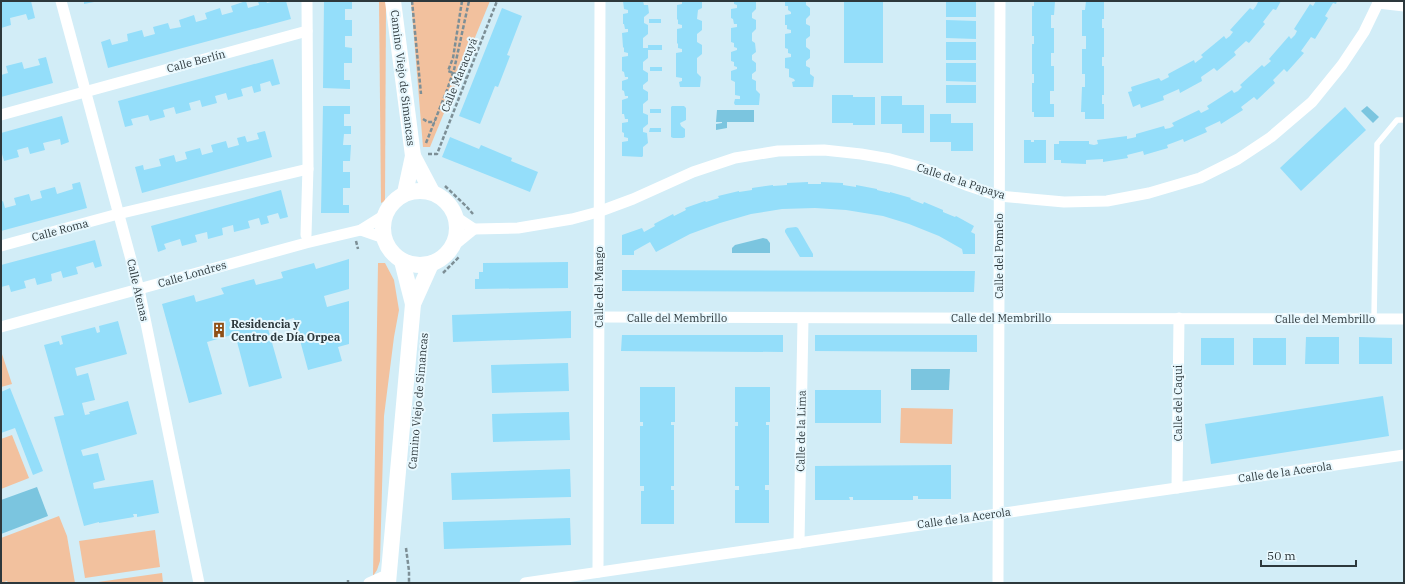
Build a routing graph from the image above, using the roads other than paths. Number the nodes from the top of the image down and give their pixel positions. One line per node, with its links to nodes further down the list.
1 (61, 1): 9 (street, Calle Atenas)
2 (307, 1): 8 (street)
3 (393, 1): 12 (main road, Camino Viejo de Simancas)
4 (600, 1): 17 (street, Calle del Mango)
5 (1000, 1): 16 (street, Calle del Pomelo)
6 (1379, 2): 7 (street); 16 (street, Calle de la Papaya)
7 (1404, 6)
8 (307, 31): 9 (street, Calle Berlín); 13 (street)
9 (86, 92): 10 (street); 18 (street, Calle Atenas)
10 (1, 115)
11 (1404, 120): 35 (lane)
12 (422, 155): 14 (main road, Camino Viejo de Simancas); 15 (main road, Camino Viejo de Simancas)
13 (308, 168): 18 (street); 23 (street)
14 (436, 187): 15 (main road); 20 (main road)
15 (406, 193): 19 (main road)
16 (999, 196): 17 (street, Calle de la Papaya); 32 (street, Calle del Pomelo)
17 (598, 212): 21 (street, Calle de la Papaya); 31 (street, Calle del Mango)
18 (118, 214): 25 (street, Calle Roma); 29 (street, Calle Atenas)
19 (385, 215): 22 (street, Calle Londres); 24 (main road)
20 (456, 217): 21 (street); 26 (main road)
21 (474, 224): 26 (street)
22 (361, 230): 24 (street); 29 (street, Calle Londres)
23 (306, 235)
24 (384, 238): 27 (main road)
25 (1, 246)
26 (457, 251): 28 (main road)
27 (402, 261): 28 (main road); 30 (main road, Camino Viejo de Simancas)
28 (435, 271): 30 (main road, Camino Viejo de Simancas)
29 (139, 289): 37 (street, Calle Londres); 44 (street, Calle Atenas)
30 (413, 304): 43 (main road, Camino Viejo de Simancas)
31 (599, 317): 34 (street, Calle del Membrillo); 42 (street, Calle del Mango)
32 (999, 318): 33 (street, Calle del Membrillo); 34 (street, Calle del Membrillo); 40 (street, Calle del Pomelo)
33 (1179, 318): 35 (street, Calle del Membrillo); 39 (street, Calle del Caqui)
34 (803, 319): 41 (street, Calle de la Lima)
35 (1374, 319): 36 (street, Calle del Membrillo)
36 (1404, 319)
37 (1, 327)
38 (1404, 455): 39 (street, Calle de la Acerola)
39 (1177, 488): 40 (street, Calle de la Acerola)
40 (998, 513): 41 (street, Calle de la Acerola); 47 (street, Calle del Pomelo)
41 (799, 544): 42 (street, Calle de la Acerola)
42 (598, 572): 46 (street, Calle de la Acerola)
43 (389, 579): 45 (street)
44 (199, 583)
45 (369, 583)
46 (524, 583)
47 (998, 583)

